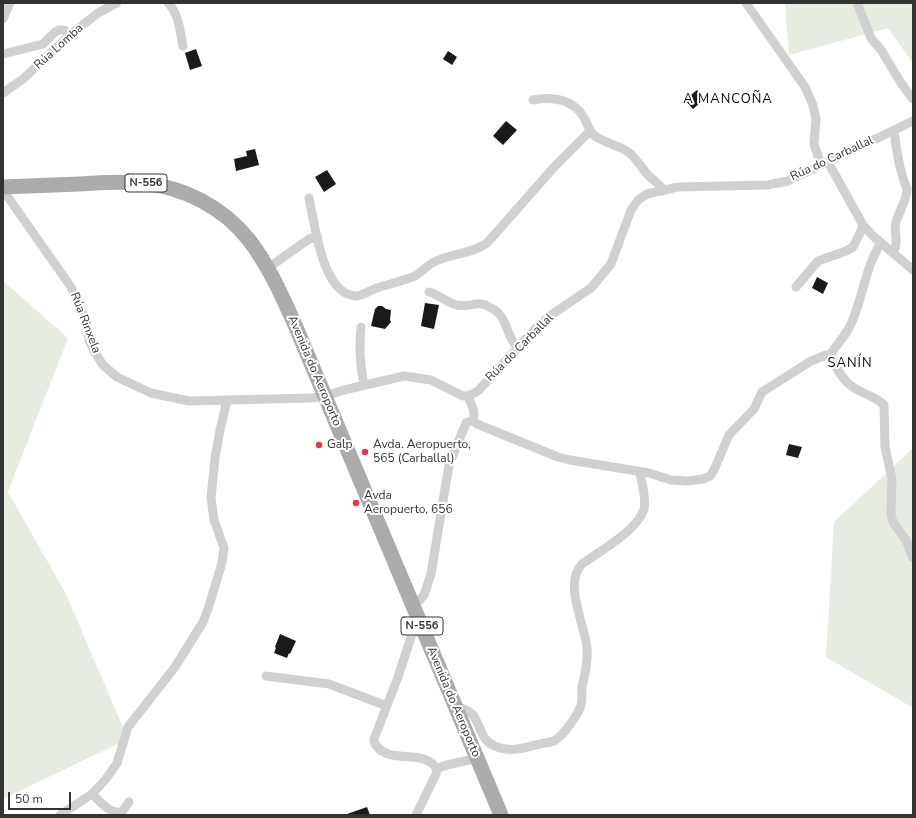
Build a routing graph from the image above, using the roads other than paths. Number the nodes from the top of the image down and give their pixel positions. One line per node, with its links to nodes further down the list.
1 (10, 3): 6 (street)
2 (117, 3): 7 (street, Rúa Lomba)
3 (168, 3): 8 (street)
4 (746, 3): 16 (street)
5 (857, 3): 11 (street)
6 (3, 19)
7 (71, 34): 9 (street); 10 (street, Rúa Lomba)
8 (183, 46)
9 (3, 54)
10 (3, 94)
11 (913, 99)
12 (533, 100): 14 (street)
13 (913, 120): 15 (street, Rúa do Carballal)
14 (590, 130): 18 (street); 21 (street)
15 (893, 131): 16 (street, Rúa do Carballal); 23 (street)
16 (824, 163): 18 (street, Rúa do Carballal); 20 (street)
17 (3, 189): 24 (main road, Avenida do Aeroporto / N-556); 34 (street, Rúa Rinxela)
18 (664, 190): 29 (street, Rúa do Carballal)
19 (309, 198): 21 (street)
20 (863, 225): 22 (street); 26 (street)
21 (318, 237): 24 (street)
22 (881, 243): 23 (street); 30 (street)
23 (893, 252): 25 (street)
24 (268, 268): 32 (main road, Avenida do Aeroporto / N-556)
25 (913, 270)
26 (796, 287)
27 (429, 292): 29 (street)
28 (361, 327): 31 (street)
29 (518, 348): 33 (street, Rúa do Carballal)
30 (832, 355): 36 (street); 37 (street)
31 (364, 385): 32 (street); 33 (street)
32 (325, 396): 34 (street, Rúa Rinxela); 38 (main road, Avenida do Aeroporto / N-556)
33 (468, 396): 35 (street)
34 (227, 400): 45 (street)
35 (473, 420): 36 (street); 38 (street)
36 (640, 472): 41 (street)
37 (913, 558)
38 (412, 603): 39 (main road, Avenida do Aeroporto / N-556)
39 (423, 629): 41 (main road, Avenida do Aeroporto / N-556); 42 (street)
40 (266, 676): 42 (street)
41 (454, 704): 43 (main road, Avenida do Aeroporto / N-556)
42 (386, 706): 44 (street)
43 (477, 758): 44 (street); 49 (main road, Avenida do Aeroporto / N-556)
44 (436, 769): 48 (street)
45 (92, 794): 46 (street); 47 (street)
46 (129, 802)
47 (60, 815)
48 (416, 815)
49 (500, 815)

